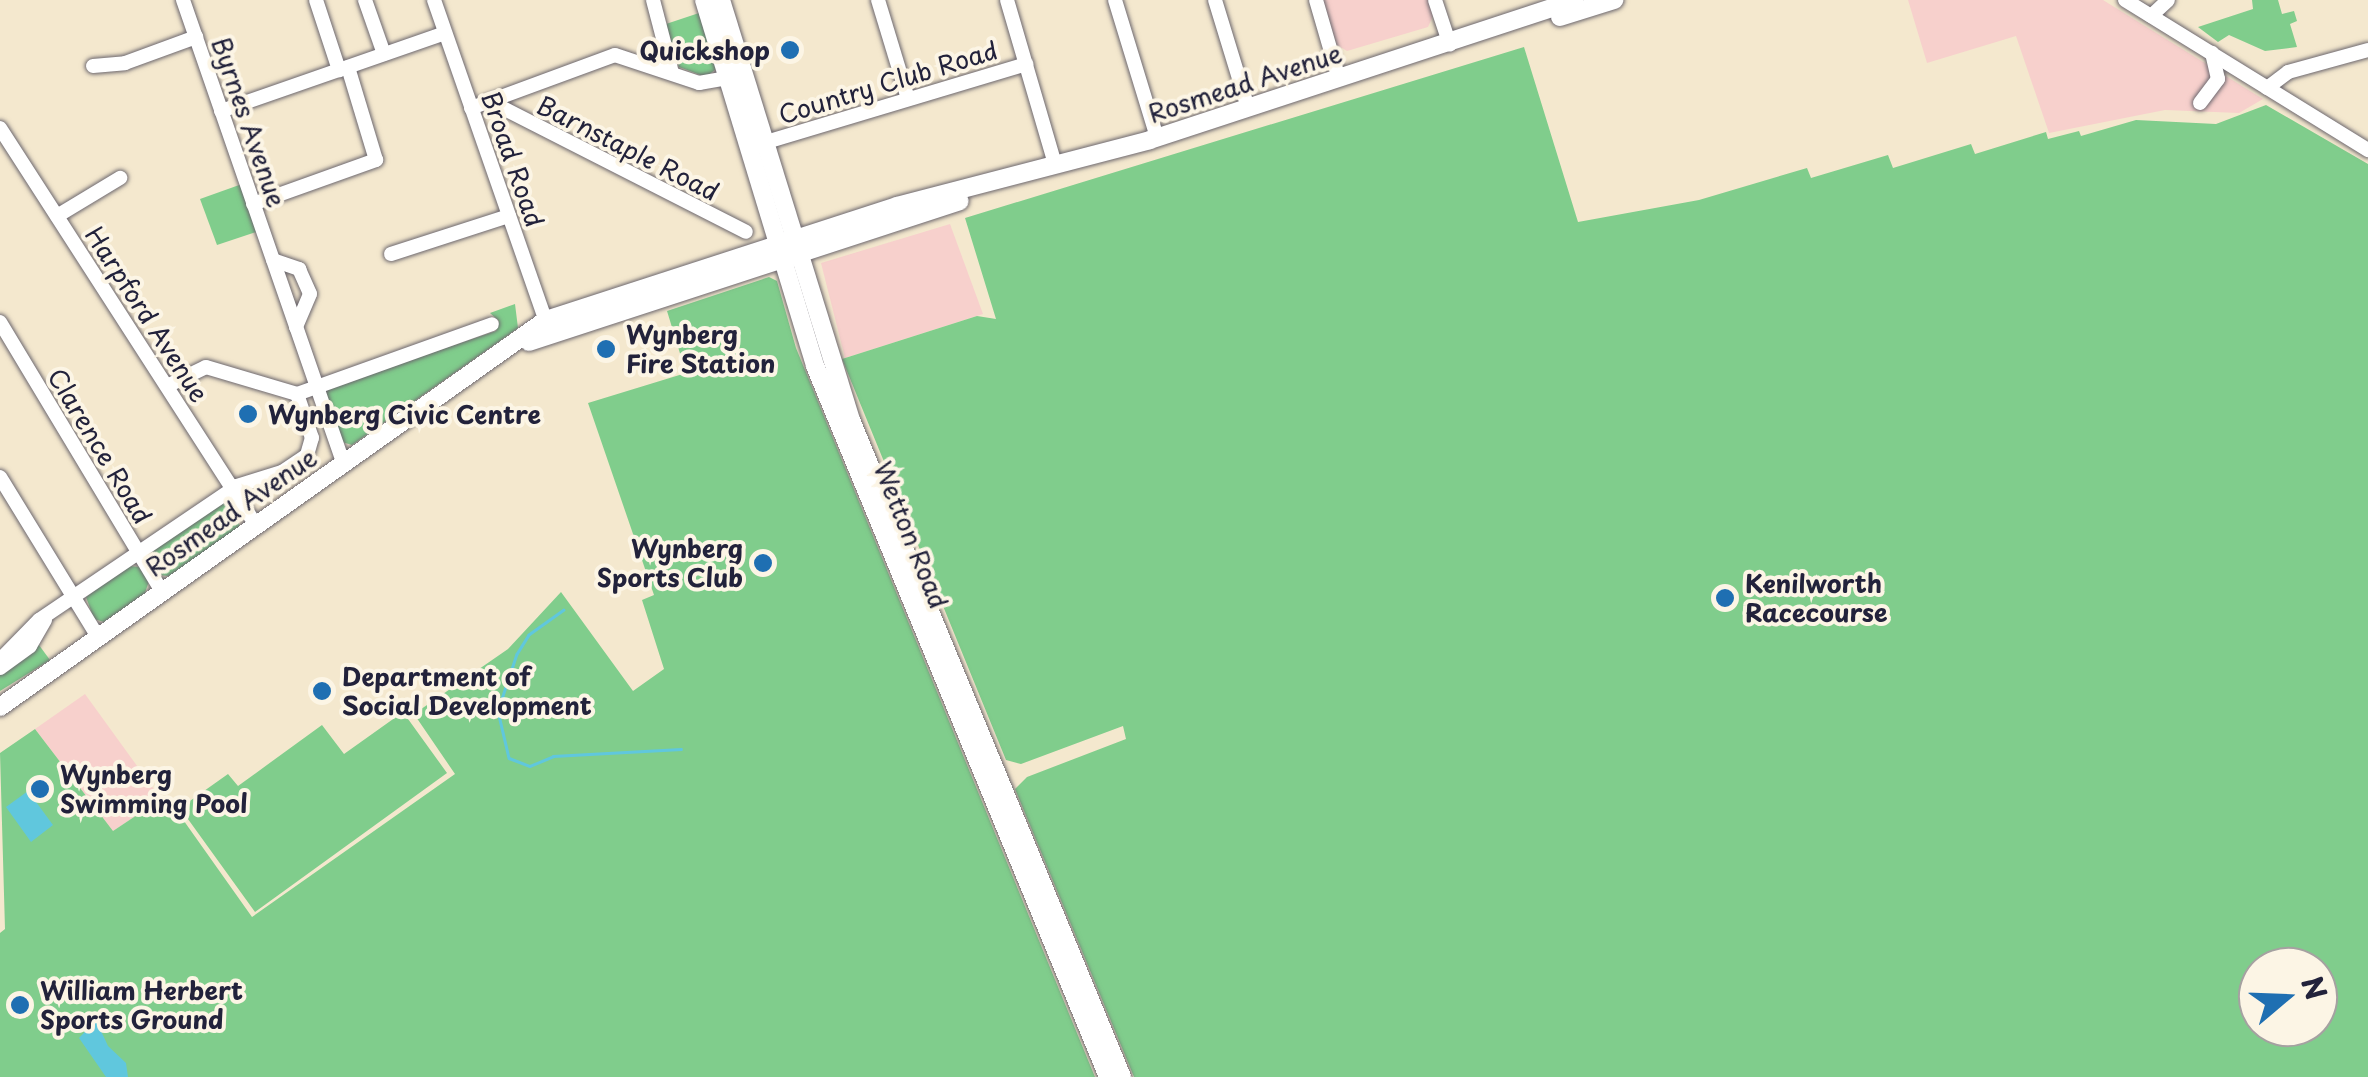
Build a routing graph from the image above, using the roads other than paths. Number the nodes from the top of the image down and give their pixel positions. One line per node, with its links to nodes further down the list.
1 (182, 0): 20 (street, Byrnes Avenue)
2 (316, 0): 27 (street)
3 (366, 0): 23 (street)
4 (434, 0): 19 (street, Broad Road)
5 (653, 0): 28 (street)
6 (704, 0): 29 (main road, Wetton Road)
7 (720, 0): 29 (main road, Wetton Road)
8 (878, 0): 32 (street)
9 (1007, 0): 25 (street)
10 (1115, 0): 39 (street)
11 (1215, 0): 36 (street)
12 (1316, 0): 30 (street)
13 (1435, 0): 21 (street)
14 (1575, 0): 21 (main road, Rosmead Avenue)
15 (1614, 0): 21 (main road, Rosmead Avenue)
16 (2126, 0): 18 (street)
17 (2168, 0): 18 (street)
18 (2152, 16): 24 (street)
19 (445, 33): 23 (street); 35 (street, Broad Road)
20 (196, 38): 26 (street); 37 (street, Byrnes Avenue)
21 (1452, 44): 30 (main road, Rosmead Avenue)
22 (2368, 50): 31 (street)
23 (384, 54): 27 (street)
24 (2212, 54): 31 (street); 34 (street)
25 (1026, 64): 32 (street, Country Club Road); 42 (street)
26 (93, 66)
27 (344, 69): 37 (street); 44 (street)
28 (672, 73): 29 (street); 33 (street)
29 (736, 77): 40 (main road, Wetton Road); 48 (main road, Wetton Road)
30 (1339, 79): 36 (main road, Rosmead Avenue)
31 (2266, 88): 41 (street)
32 (908, 100): 40 (street, Country Club Road)
33 (491, 102): 35 (street); 47 (street, Barnstaple Road)
34 (2200, 103)
35 (471, 108): 46 (street, Broad Road)
36 (1248, 108): 39 (main road, Rosmead Avenue)
37 (221, 110): 44 (street, Byrnes Avenue)
38 (0, 128): 45 (street, Harpford Avenue)
39 (1157, 138): 42 (main road, Rosmead Avenue)
40 (763, 143): 48 (main road, Wetton Road)
41 (2368, 150)
42 (1053, 165): 48 (main road, Rosmead Avenue)
43 (120, 178): 45 (street)
44 (253, 204): 50 (street, Byrnes Avenue)
45 (57, 216): 56 (street, Harpford Avenue)
46 (509, 216): 49 (street); 53 (street, Broad Road)
47 (746, 232)
48 (787, 247): 53 (main road, Rosmead Avenue); 68 (main road, Wetton Road); 69 (main road, Wetton Road)
49 (391, 254)
50 (272, 260): 54 (street, Byrnes Avenue); 54 (street)
51 (0, 322): 62 (street, Clarence Road)
52 (492, 324): 55 (street)
53 (548, 326): 58 (main road, Rosmead Avenue)
54 (296, 327): 55 (street, Byrnes Avenue)
55 (316, 384): 57 (street); 58 (street, Byrnes Avenue)
56 (166, 386): 57 (street); 60 (street, Harpford Avenue)
57 (297, 394): 60 (street, Rosmead Avenue)
58 (342, 463): 61 (main road, Rosmead Avenue)
59 (0, 477): 64 (street)
60 (233, 489): 61 (street, Harpford Avenue); 62 (street, Rosmead Avenue)
61 (256, 525): 63 (main road, Rosmead Avenue)
62 (139, 554): 63 (street, Clarence Road); 64 (street, Rosmead Avenue)
63 (162, 592): 65 (main road, Rosmead Avenue)
64 (74, 597): 65 (street); 66 (street, Rosmead Avenue)
65 (98, 637): 67 (main road, Rosmead Avenue)
66 (0, 664)
67 (1, 704)
68 (1108, 1077)
69 (1122, 1077)

